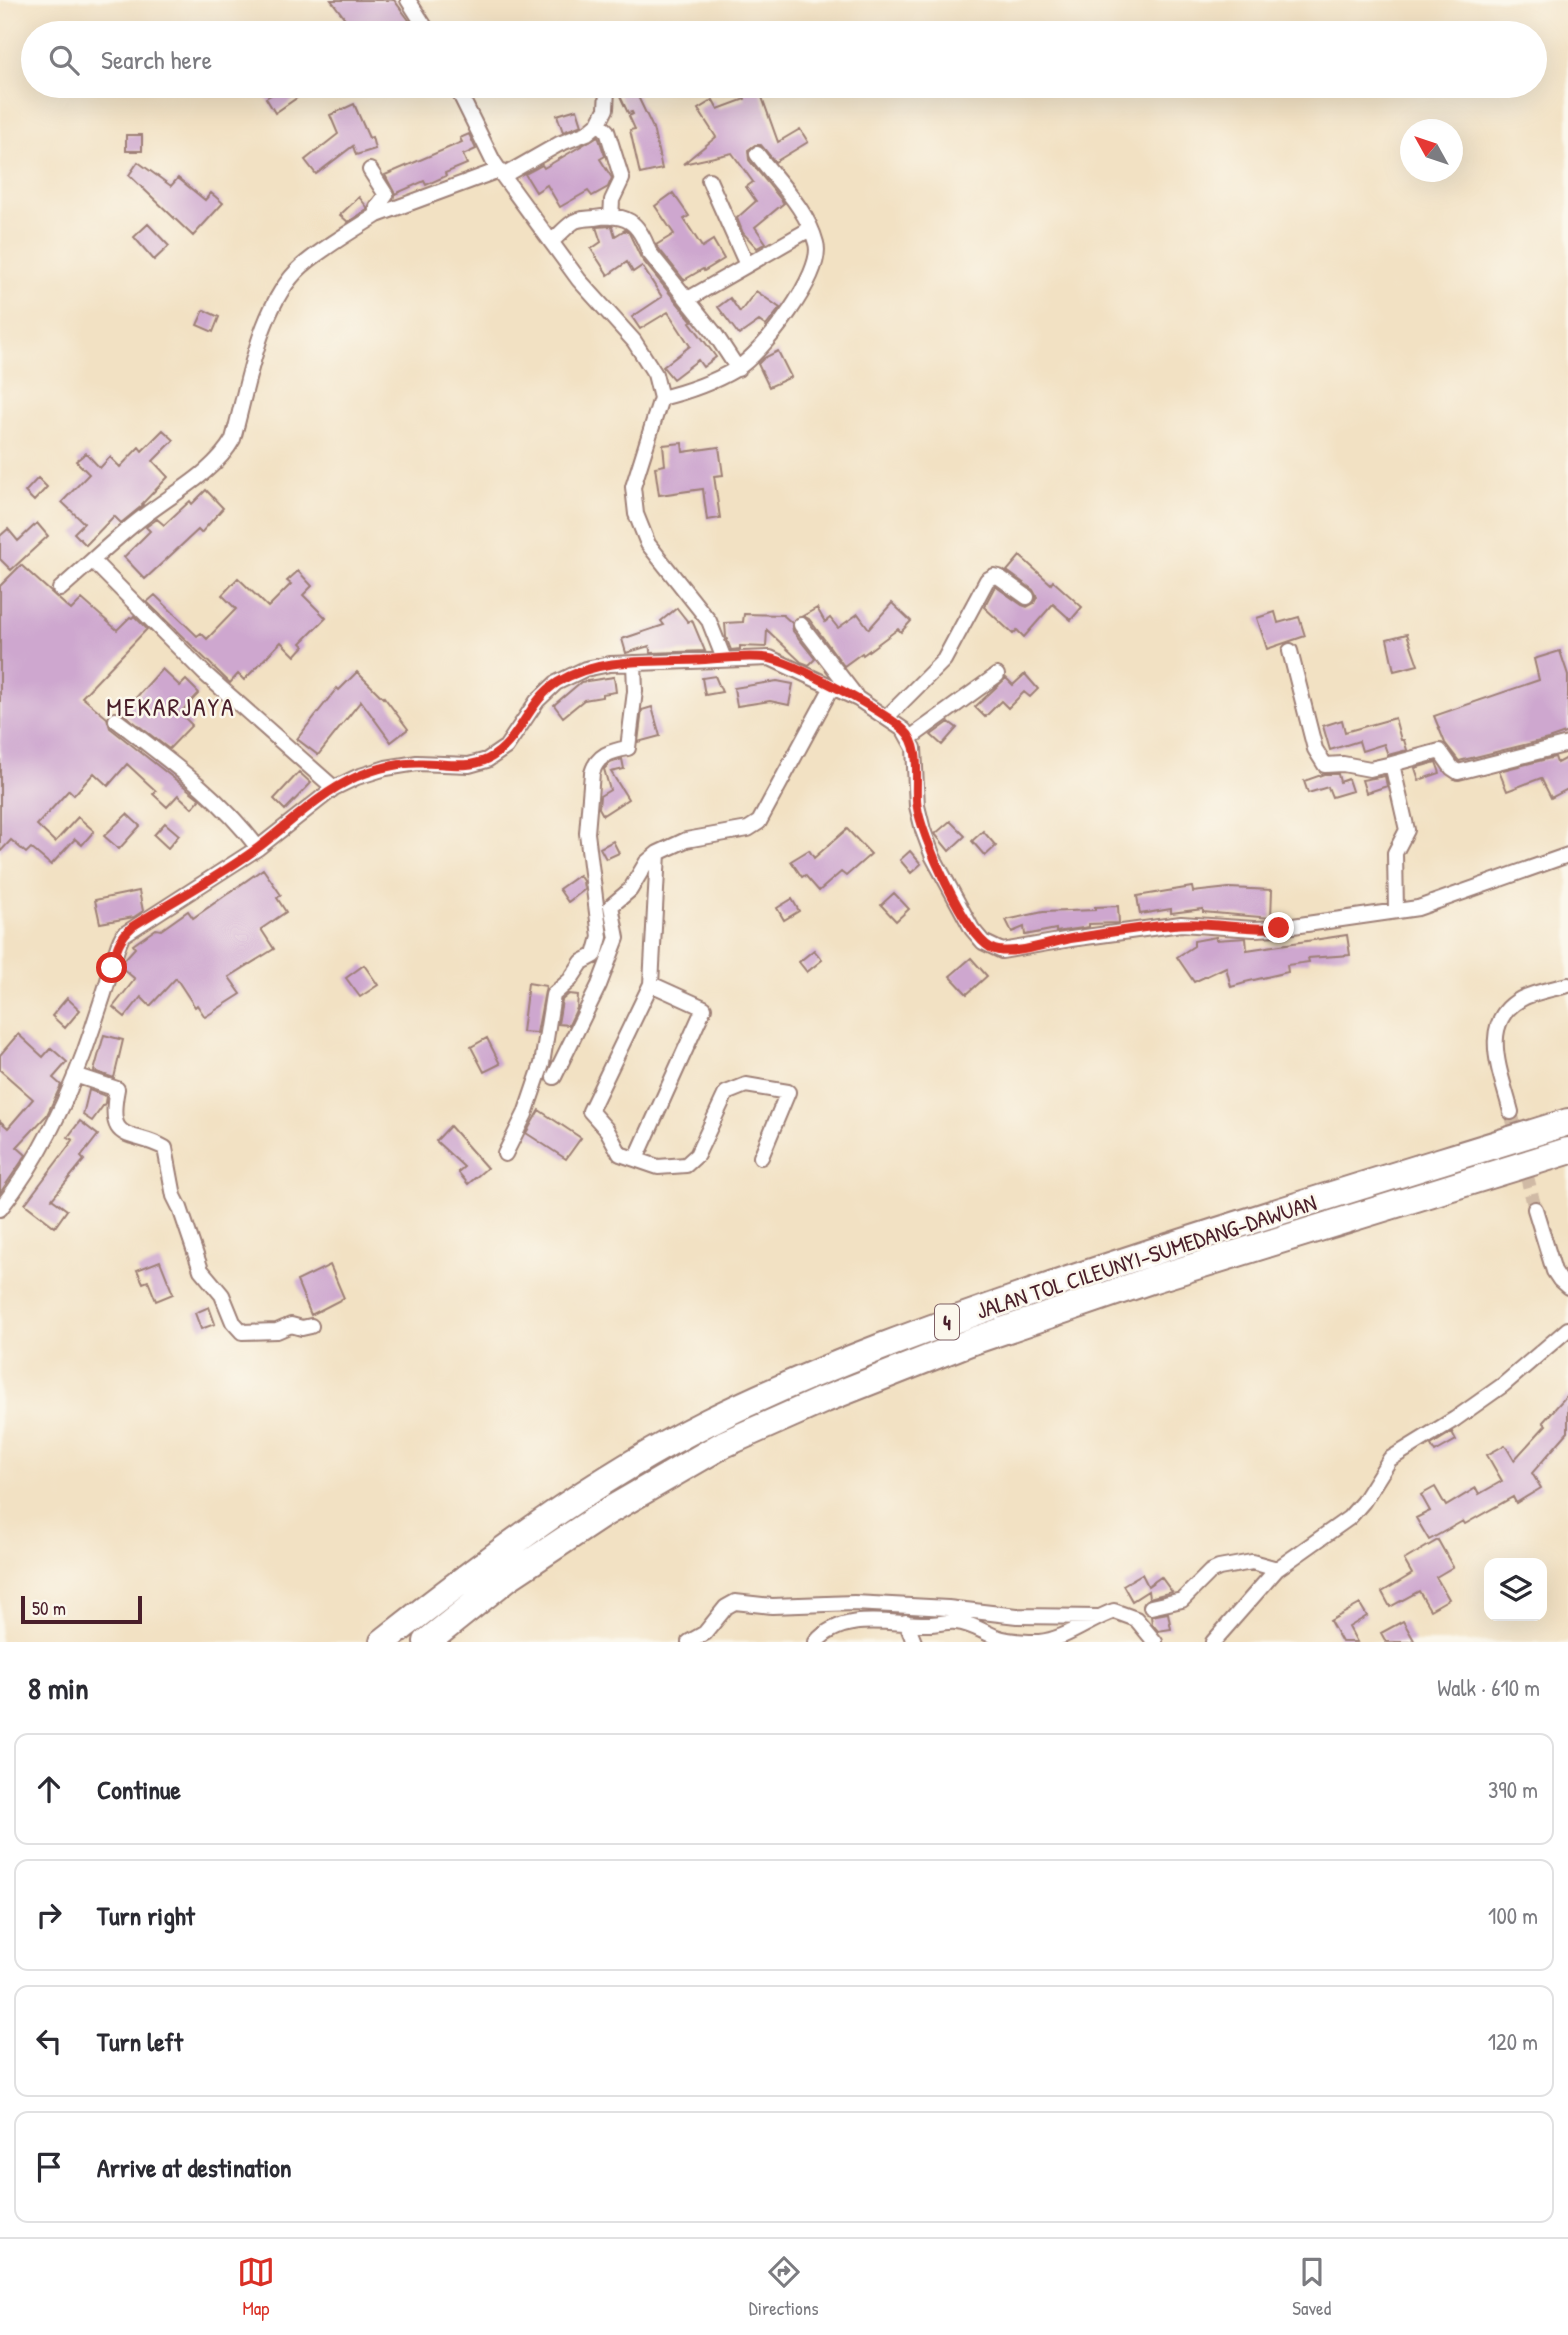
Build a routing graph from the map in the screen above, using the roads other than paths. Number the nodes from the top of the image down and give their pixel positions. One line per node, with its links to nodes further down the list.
1 (408, 0): 2 (street)
2 (421, 21)
3 (462, 98): 8 (street)
4 (607, 98): 5 (street)
5 (599, 123): 8 (street); 11 (street)
6 (757, 154): 12 (street)
7 (370, 170): 10 (street)
8 (501, 173): 10 (street); 13 (street)
9 (709, 180): 14 (street)
10 (377, 215): 18 (street)
11 (611, 216): 13 (street); 15 (street)
12 (810, 229): 14 (street); 16 (street)
13 (551, 242): 17 (street)
14 (747, 265): 15 (street)
15 (688, 299): 16 (street)
16 (738, 369): 17 (street)
17 (662, 398): 23 (street)
18 (93, 561): 19 (street); 33 (street)
19 (60, 589)
20 (1027, 597): 28 (street)
21 (801, 625): 27 (street)
22 (1290, 651): 32 (street)
23 (724, 659): 24 (street); 26 (street)
24 (634, 663): 33 (street); 45 (street)
25 (997, 676): 30 (street)
26 (832, 687): 27 (street); 35 (street)
27 (858, 699): 28 (street)
28 (887, 718): 30 (street)
29 (116, 720): 34 (street)
30 (910, 737): 37 (street)
31 (1568, 744): 32 (street)
32 (1392, 764): 37 (street)
33 (334, 788): 34 (street)
34 (258, 848): 40 (street)
35 (658, 853): 38 (street); 41 (street)
36 (1568, 855): 37 (street)
37 (1396, 911)
38 (651, 984): 47 (street); 47 (street)
39 (1568, 985): 42 (street)
40 (75, 1075): 48 (street); 51 (street)
41 (554, 1077)
42 (1511, 1112)
43 (1568, 1122): 57 (highway, JALAN TOL CILEUNYI–SUMEDANG–DAWUAN / 4)
44 (1568, 1151): 58 (highway, JALAN TOL CILEUNYI–SUMEDANG–DAWUAN / 4)
45 (505, 1154)
46 (761, 1157): 47 (street)
47 (636, 1159)
48 (0, 1209)
49 (1535, 1209): 50 (street)
50 (1568, 1287)
51 (312, 1326)
52 (1568, 1329): 53 (street)
53 (1278, 1569): 54 (street); 63 (street)
54 (1151, 1607)
55 (1099, 1617): 56 (street); 59 (street); 62 (street)
56 (906, 1622): 60 (street); 61 (street)
57 (383, 1642)
58 (427, 1642)
59 (689, 1642)
60 (816, 1642)
61 (914, 1642)
62 (1155, 1642)
63 (1213, 1642)

